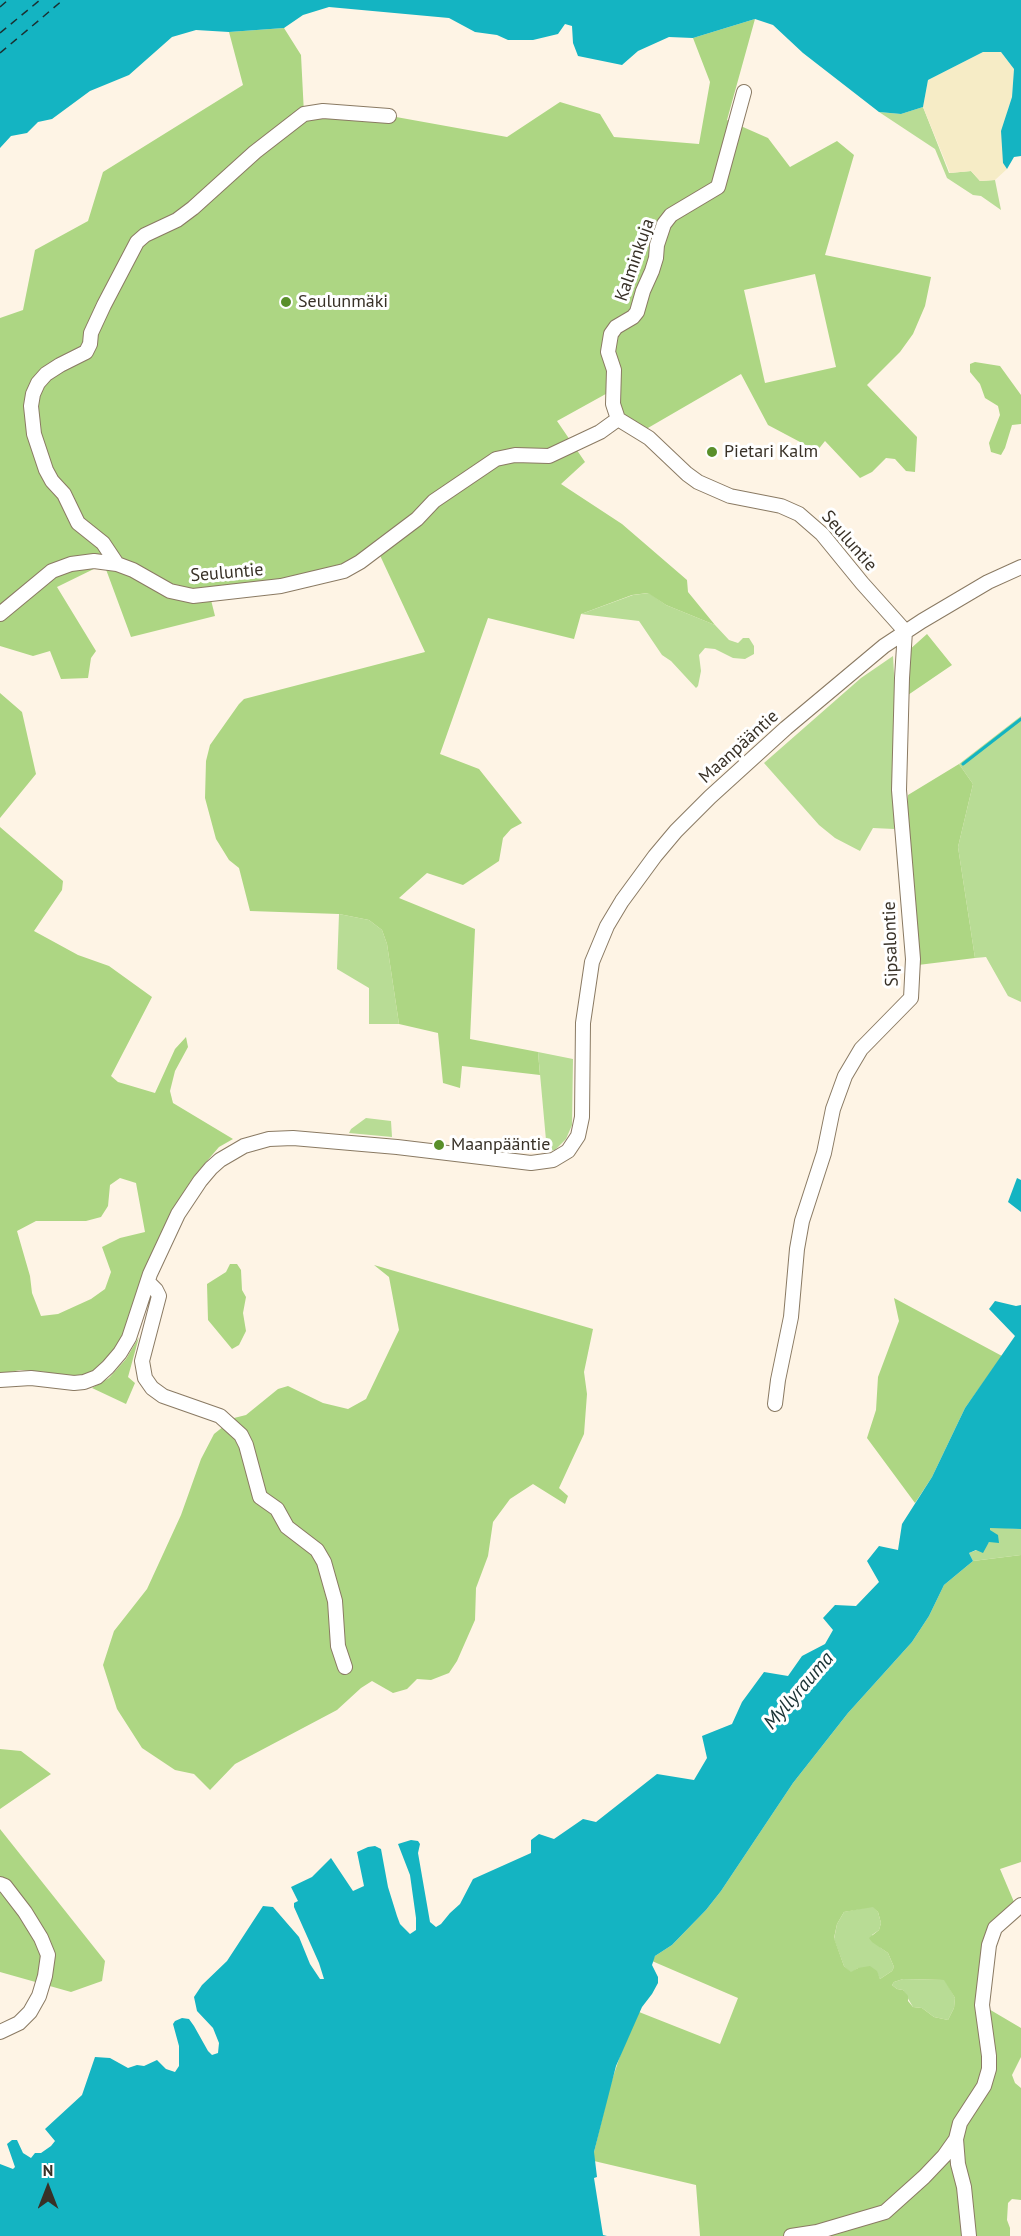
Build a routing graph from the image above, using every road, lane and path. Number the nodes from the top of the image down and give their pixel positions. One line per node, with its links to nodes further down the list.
1 (744, 92): 3 (street, Kalminkuja)
2 (389, 116): 4 (street, Seuluntie)
3 (618, 419): 4 (street, Seuluntie); 7 (street, Seuluntie)
4 (117, 564): 6 (street)
5 (1021, 567): 7 (street, Maanpääntie)
6 (0, 614)
7 (905, 631): 8 (street, Maanpääntie); 10 (street, Sipsalontie)
8 (148, 1282): 9 (street, Maanpääntie); 11 (street)
9 (0, 1380)
10 (776, 1404)
11 (345, 1667)
12 (0, 1884): 14 (street)
13 (1021, 1905): 15 (street)
14 (0, 2032)
15 (956, 2139): 16 (street); 17 (street)
16 (791, 2236)
17 (969, 2236)

